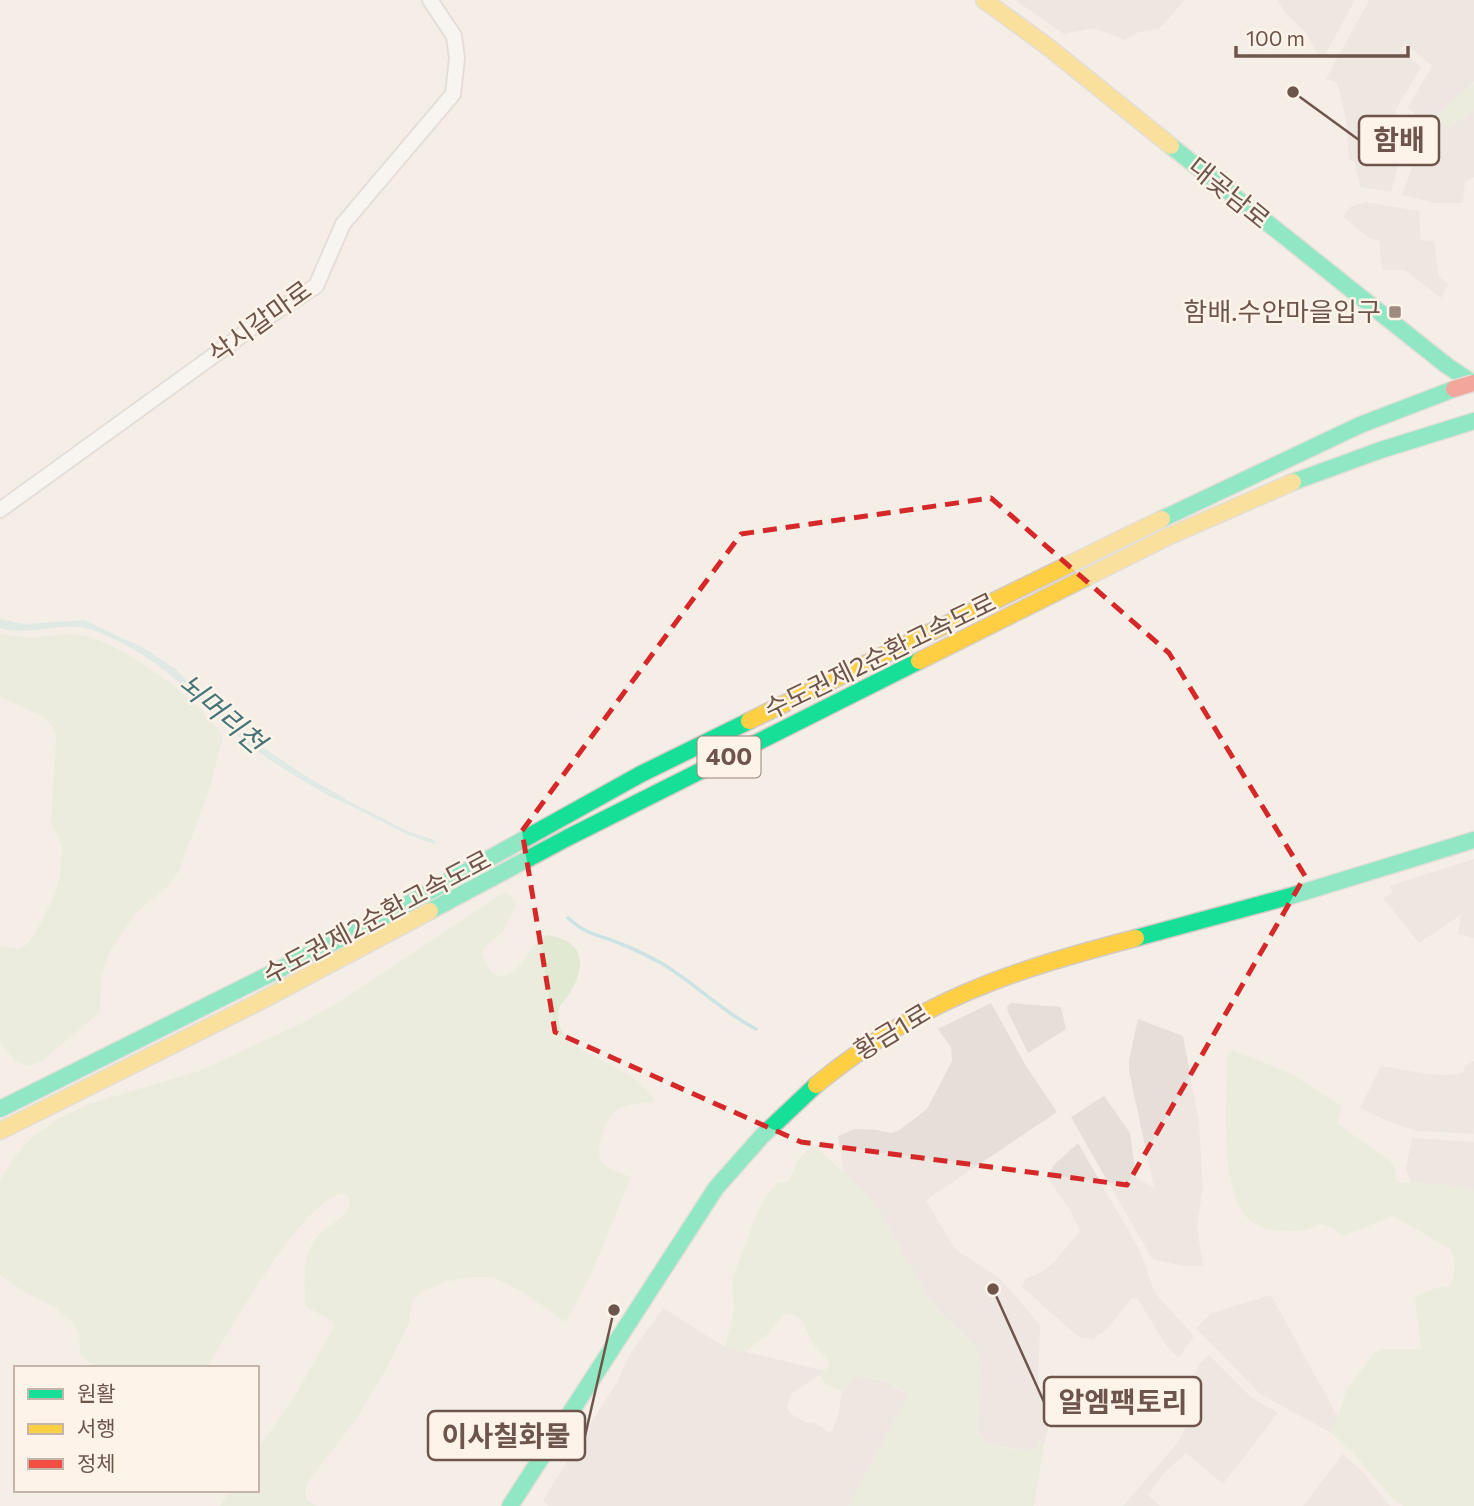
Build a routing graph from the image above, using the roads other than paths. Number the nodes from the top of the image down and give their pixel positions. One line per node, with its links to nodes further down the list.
1 (430, 0): 5 (street, 삭시갈마로)
2 (984, 0): 3 (main road, 대곶남로)
3 (1474, 383): 7 (main road, 수도권제2순환고속도로 / 400, bridge)
4 (1474, 421): 8 (main road, 수도권제2순환고속도로 / 400)
5 (0, 510)
6 (1474, 840): 9 (main road, 황금1로)
7 (0, 1109)
8 (0, 1131)
9 (510, 1506)

